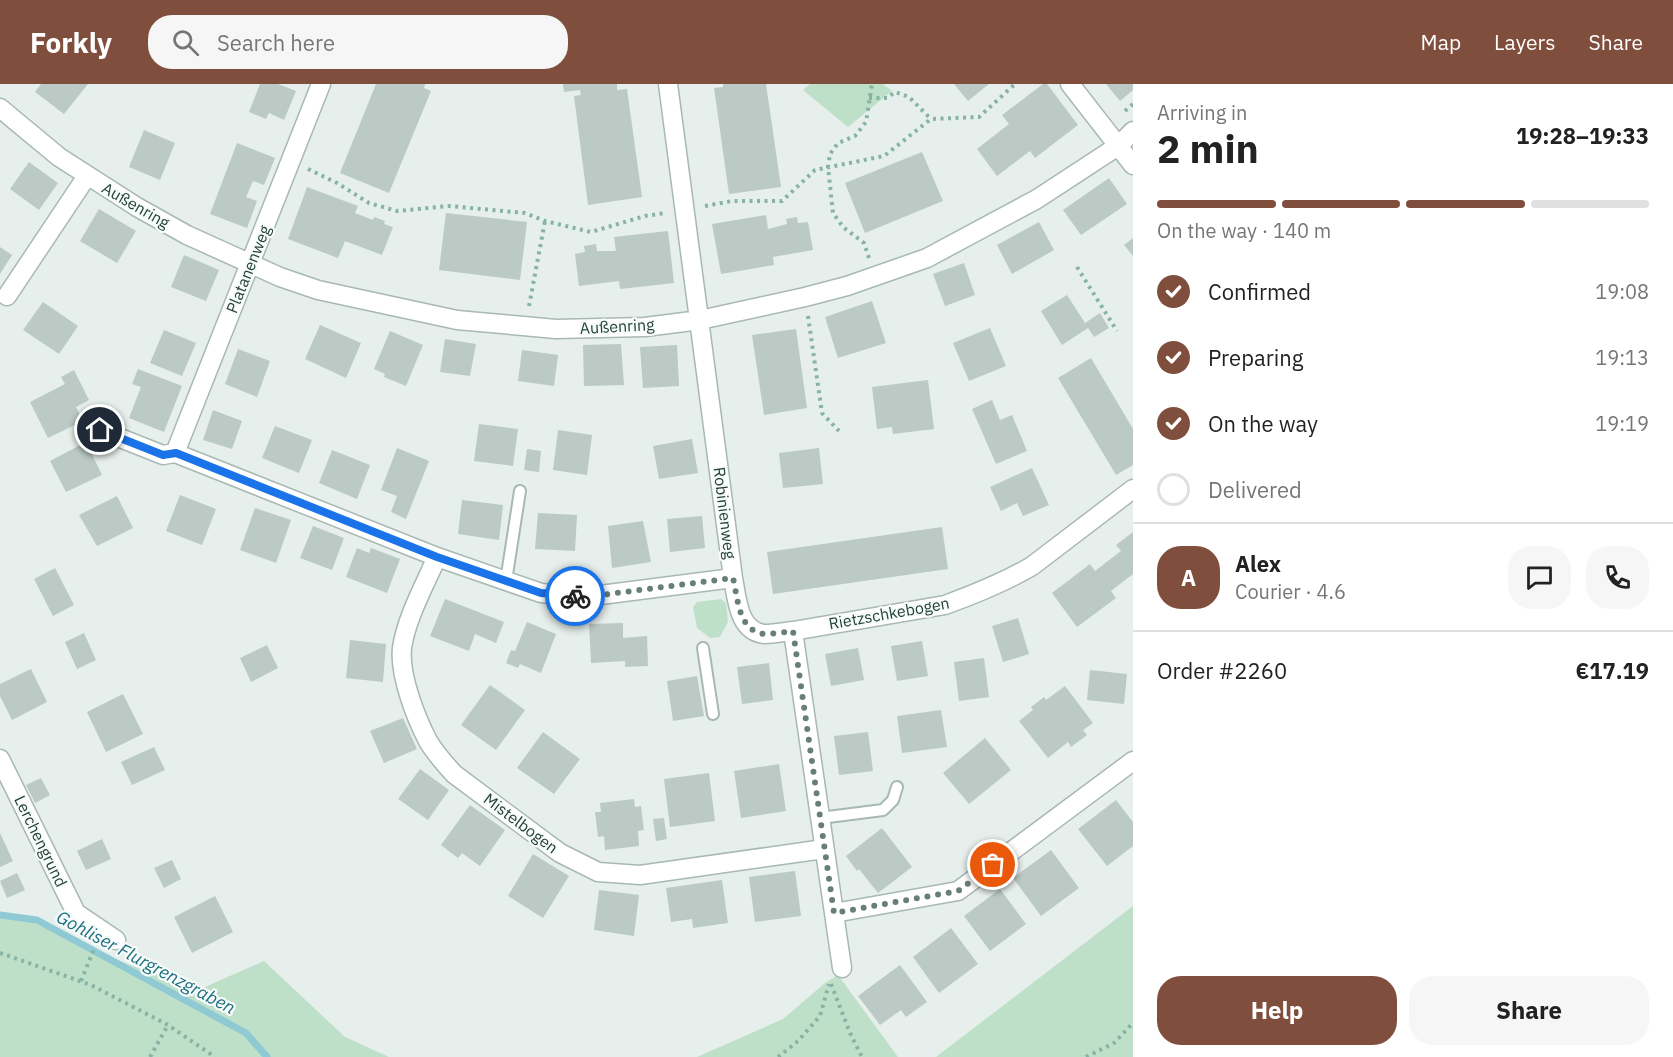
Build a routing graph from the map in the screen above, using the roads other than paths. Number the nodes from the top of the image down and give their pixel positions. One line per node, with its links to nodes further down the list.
1 (321, 84): 9 (street, Platanenweg)
2 (668, 84): 11 (street, Robinienweg)
3 (1070, 84): 6 (street)
4 (0, 108): 8 (street, Außenring)
5 (1133, 131): 6 (street, Außenring)
6 (1118, 146): 7 (street); 11 (street, Außenring)
7 (1133, 165)
8 (87, 176): 9 (street, Außenring); 10 (street, Außenring)
9 (250, 264): 11 (street, Außenring); 13 (street, Platanenweg)
10 (8, 296)
11 (700, 320): 17 (street, Robinienweg)
12 (100, 430): 13 (street)
13 (176, 453): 16 (street)
14 (1133, 489): 19 (street, Rietzschkebogen)
15 (520, 492): 18 (lane)
16 (437, 557): 18 (street); 26 (street, Mistelbogen)
17 (733, 578): 18 (street); 19 (street, Robinienweg)
18 (506, 581)
19 (793, 631): 25 (street)
20 (703, 648): 21 (lane)
21 (713, 714)
22 (0, 759): 28 (street, Lerchengrund)
23 (1133, 761): 27 (street)
24 (897, 787): 25 (lane)
25 (820, 818): 26 (street)
26 (824, 849): 27 (street)
27 (834, 913): 29 (street)
28 (116, 940)
29 (842, 968)

